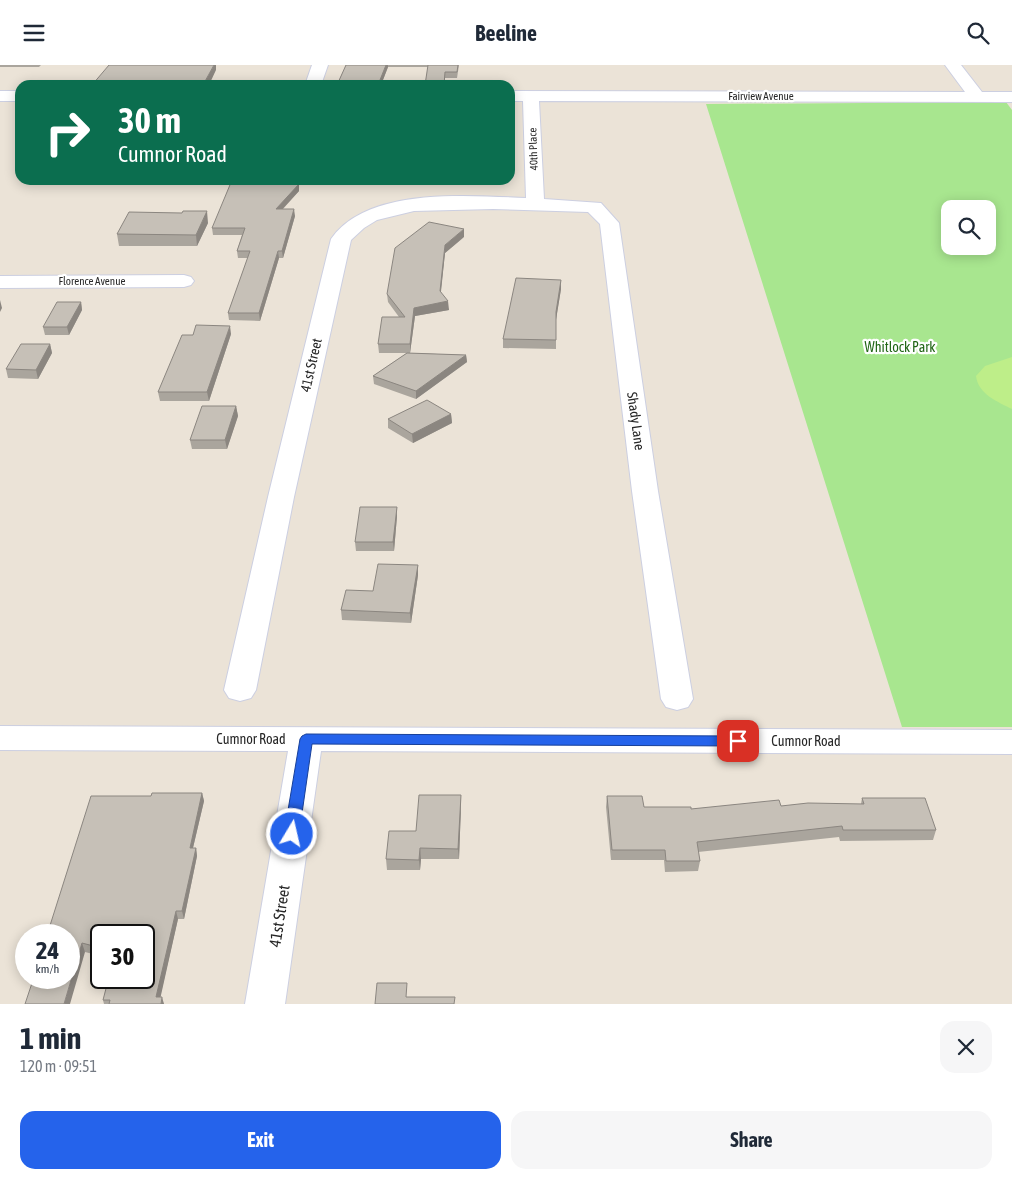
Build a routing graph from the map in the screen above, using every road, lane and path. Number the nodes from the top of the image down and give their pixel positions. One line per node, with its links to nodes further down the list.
1 (320, 65): 3 (street)
2 (953, 65): 8 (street)
3 (315, 80)
4 (0, 95): 5 (street)
5 (15, 95)
6 (515, 96): 7 (street, Fairview Avenue)
7 (531, 96): 8 (street, Fairview Avenue); 10 (street, 40th Place)
8 (977, 97): 9 (street, Fairview Avenue)
9 (1012, 97)
10 (535, 203): 13 (street, 41st Street); 14 (street, Shady Lane)
11 (184, 281): 12 (street, Florence Avenue)
12 (0, 282)
13 (240, 690)
14 (677, 699)
15 (0, 738): 16 (street, Cumnor Road)
16 (306, 739): 17 (street, Cumnor Road); 18 (street, 41st Street)
17 (1012, 742)
18 (265, 1004)

